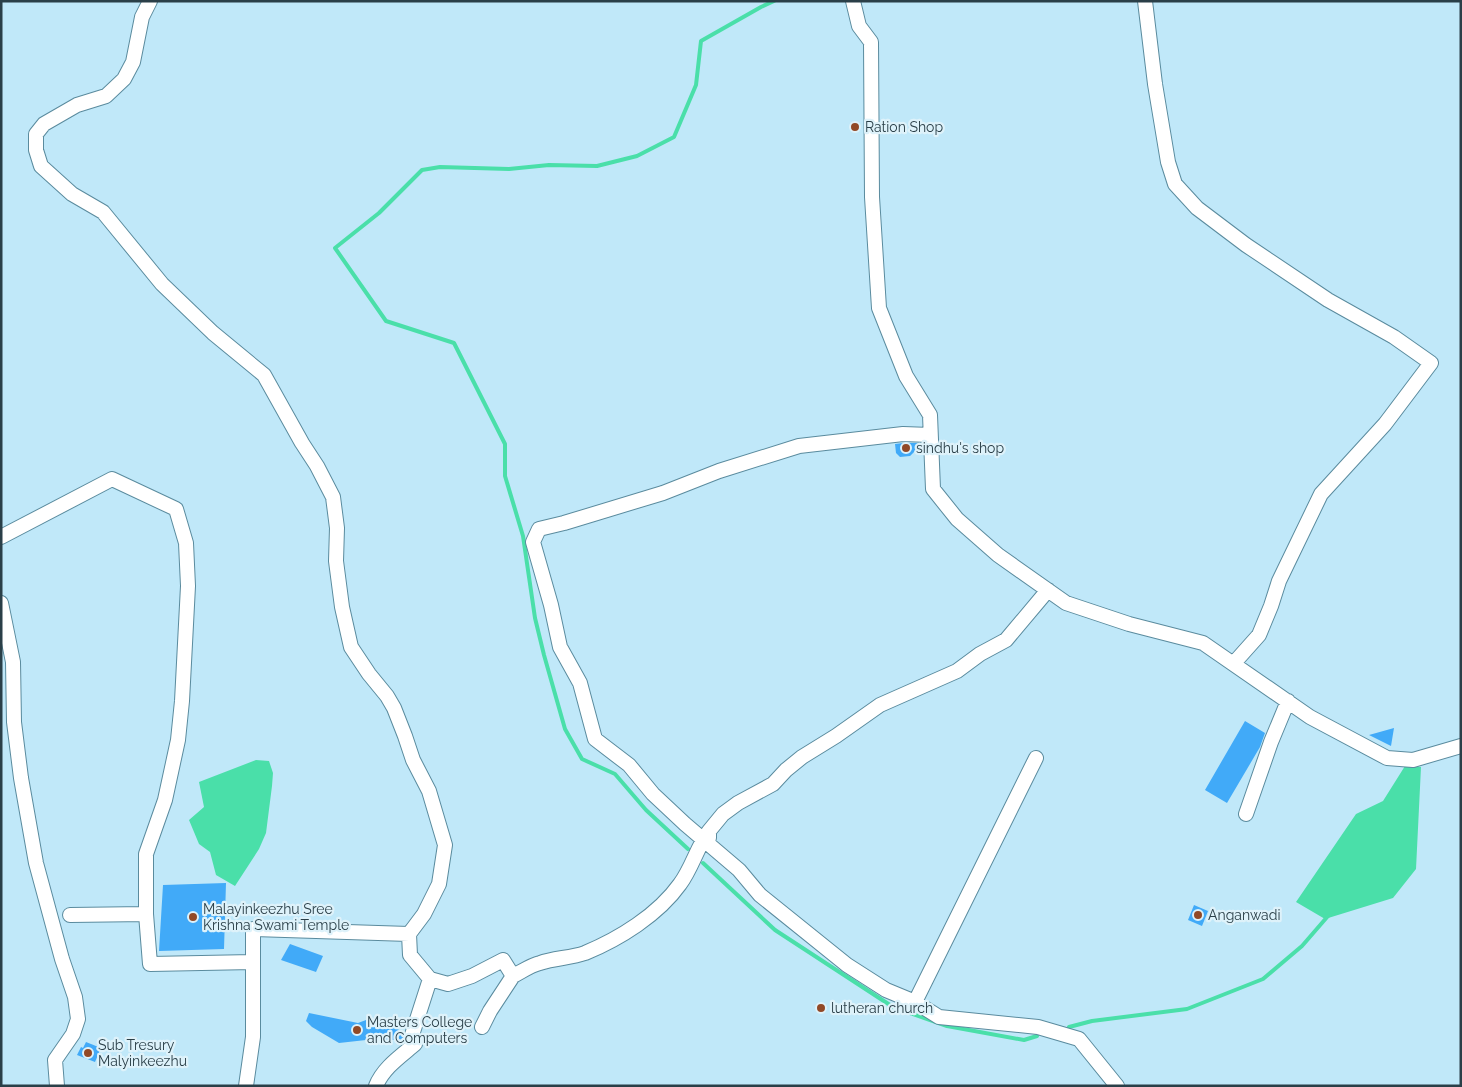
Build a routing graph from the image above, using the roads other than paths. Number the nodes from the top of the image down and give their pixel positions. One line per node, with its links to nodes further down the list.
1 (150, 1): 17 (street)
2 (853, 1): 4 (street)
3 (1145, 1): 9 (street)
4 (930, 435): 6 (street); 14 (street)
5 (1, 537): 15 (street)
6 (1048, 590): 9 (street); 14 (street)
7 (1, 603): 8 (street)
8 (7, 662): 23 (street)
9 (1234, 664): 10 (street)
10 (1288, 701): 11 (street); 13 (street)
11 (1461, 746)
12 (1036, 758): 21 (street)
13 (1246, 814)
14 (707, 838): 19 (street); 21 (street)
15 (146, 914): 16 (street); 18 (street)
16 (70, 915)
17 (409, 934): 18 (street); 20 (street)
18 (254, 962): 24 (street)
19 (513, 976): 20 (street); 22 (street)
20 (430, 979): 25 (street)
21 (915, 1002): 26 (street)
22 (482, 1027)
23 (57, 1086)
24 (246, 1086)
25 (376, 1086)
26 (1117, 1086)

